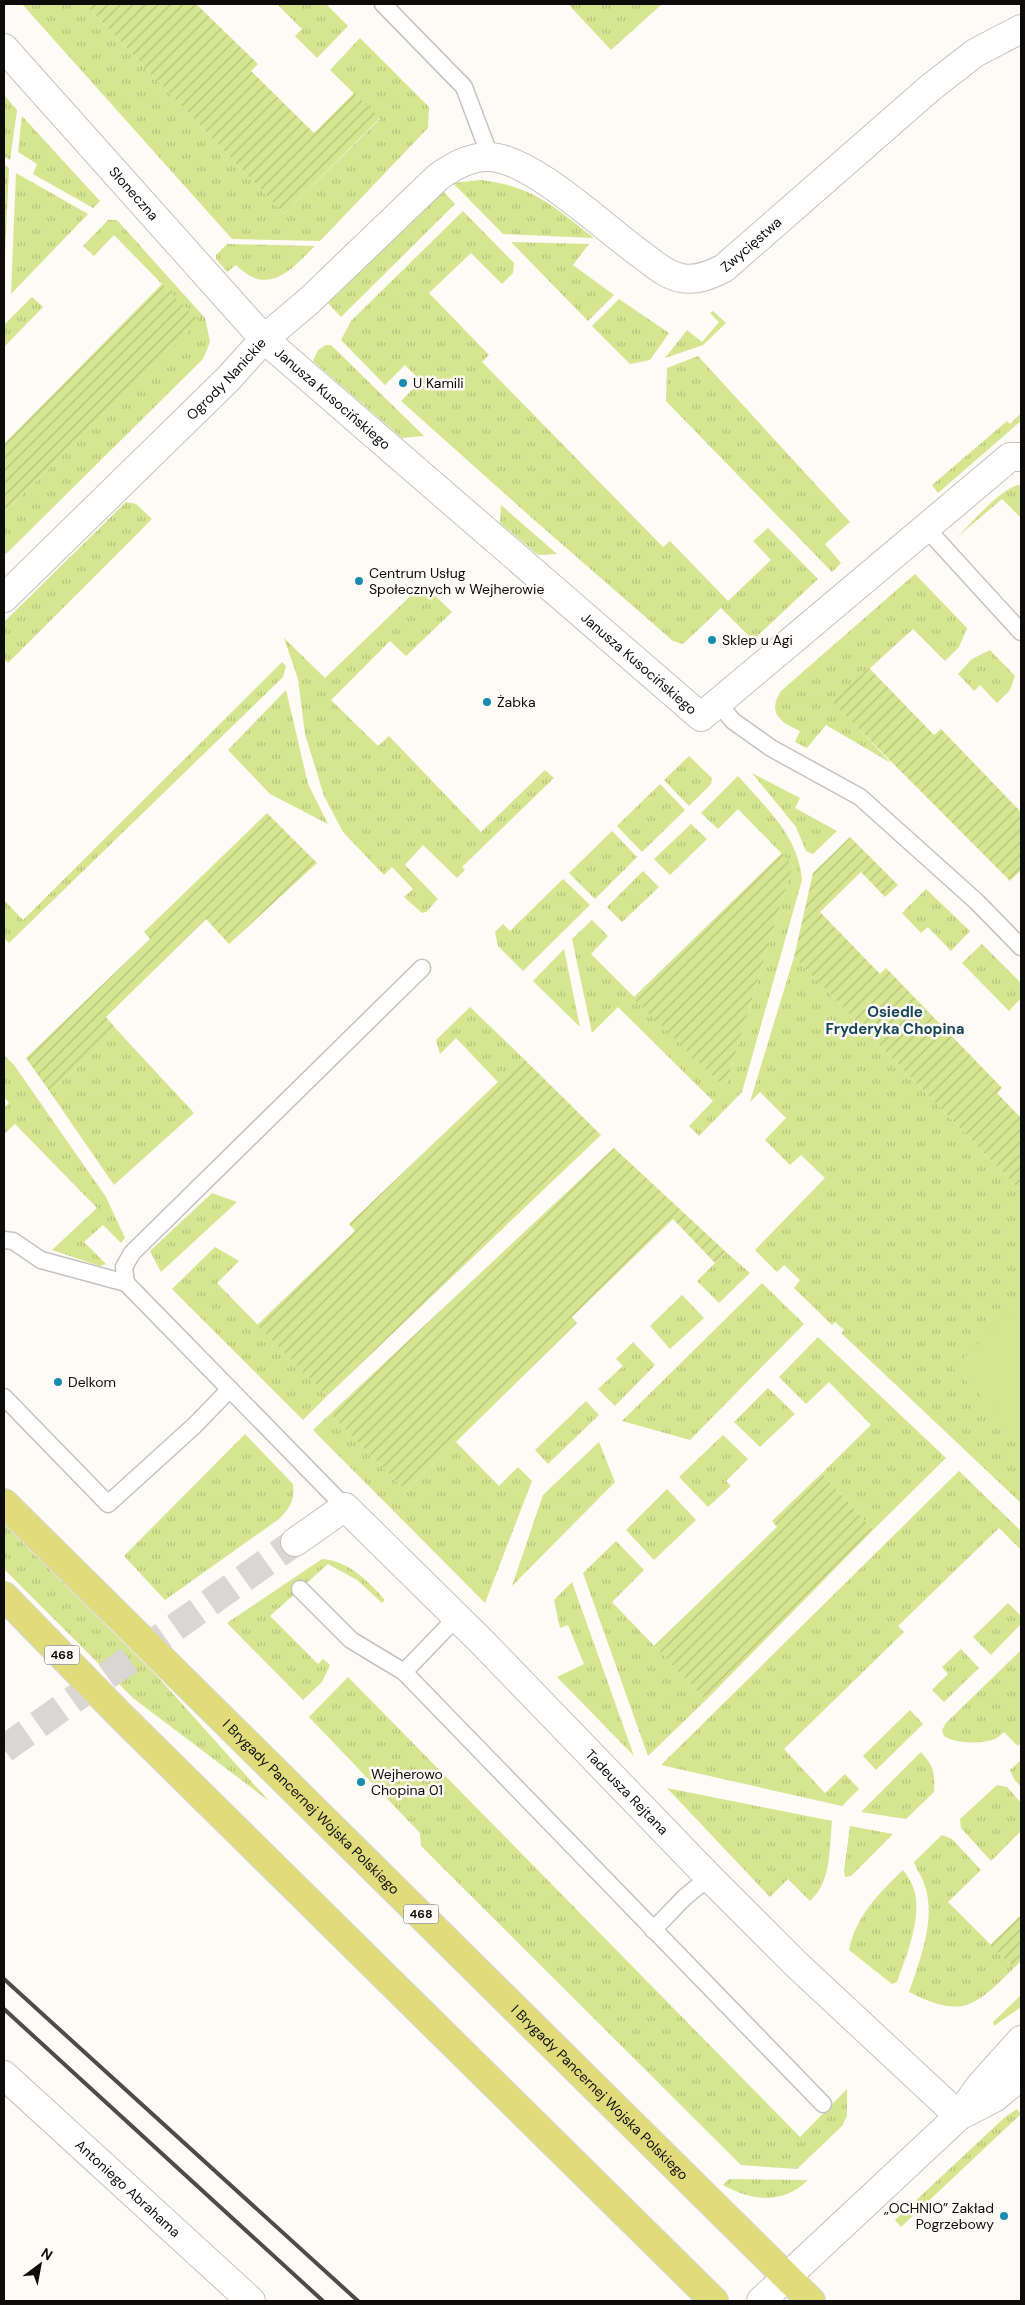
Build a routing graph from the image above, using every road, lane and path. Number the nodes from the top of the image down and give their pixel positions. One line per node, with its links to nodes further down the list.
1 (382, 4): 4 (lane)
2 (1021, 29): 4 (street, Zwycięstwa)
3 (4, 48): 5 (street, Słoneczna)
4 (490, 156): 5 (street, Ogrody Nanickie)
5 (264, 339): 8 (street, Ogrody Nanickie); 10 (street, Janusza Kusocińskiego)
6 (1021, 457): 7 (street, Janusza Kusocińskiego)
7 (926, 528): 9 (lane); 10 (street, Janusza Kusocińskiego)
8 (4, 598)
9 (1021, 632)
10 (718, 703): 11 (lane)
11 (1021, 947)
12 (422, 968): 14 (lane)
13 (4, 1240): 14 (lane)
14 (126, 1283): 15 (lane)
15 (230, 1389): 16 (lane); 18 (lane)
16 (4, 1397)
17 (4, 1503): 31 (main road, I Brygady Pancernej Wojska Polskiego / 468)
18 (345, 1507): 19 (street); 22 (street, Tadeusza Rejtana)
19 (295, 1542)
20 (300, 1588): 23 (lane)
21 (4, 1596): 33 (main road, 468)
22 (457, 1617): 23 (lane); 24 (street, Tadeusza Rejtana)
23 (404, 1672): 25 (lane)
24 (709, 1877): 25 (lane); 30 (street, Tadeusza Rejtana)
25 (653, 1930): 29 (lane)
26 (1021, 2040): 30 (street)
27 (4, 2075): 32 (street, Antoniego Abrahama)
28 (1021, 2076): 30 (street)
29 (823, 2104)
30 (959, 2116): 31 (street)
31 (786, 2277): 34 (street); 35 (main road, I Brygady Pancernej Wojska Polskiego / 468)
32 (251, 2301)
33 (714, 2301)
34 (760, 2301)
35 (811, 2301)

